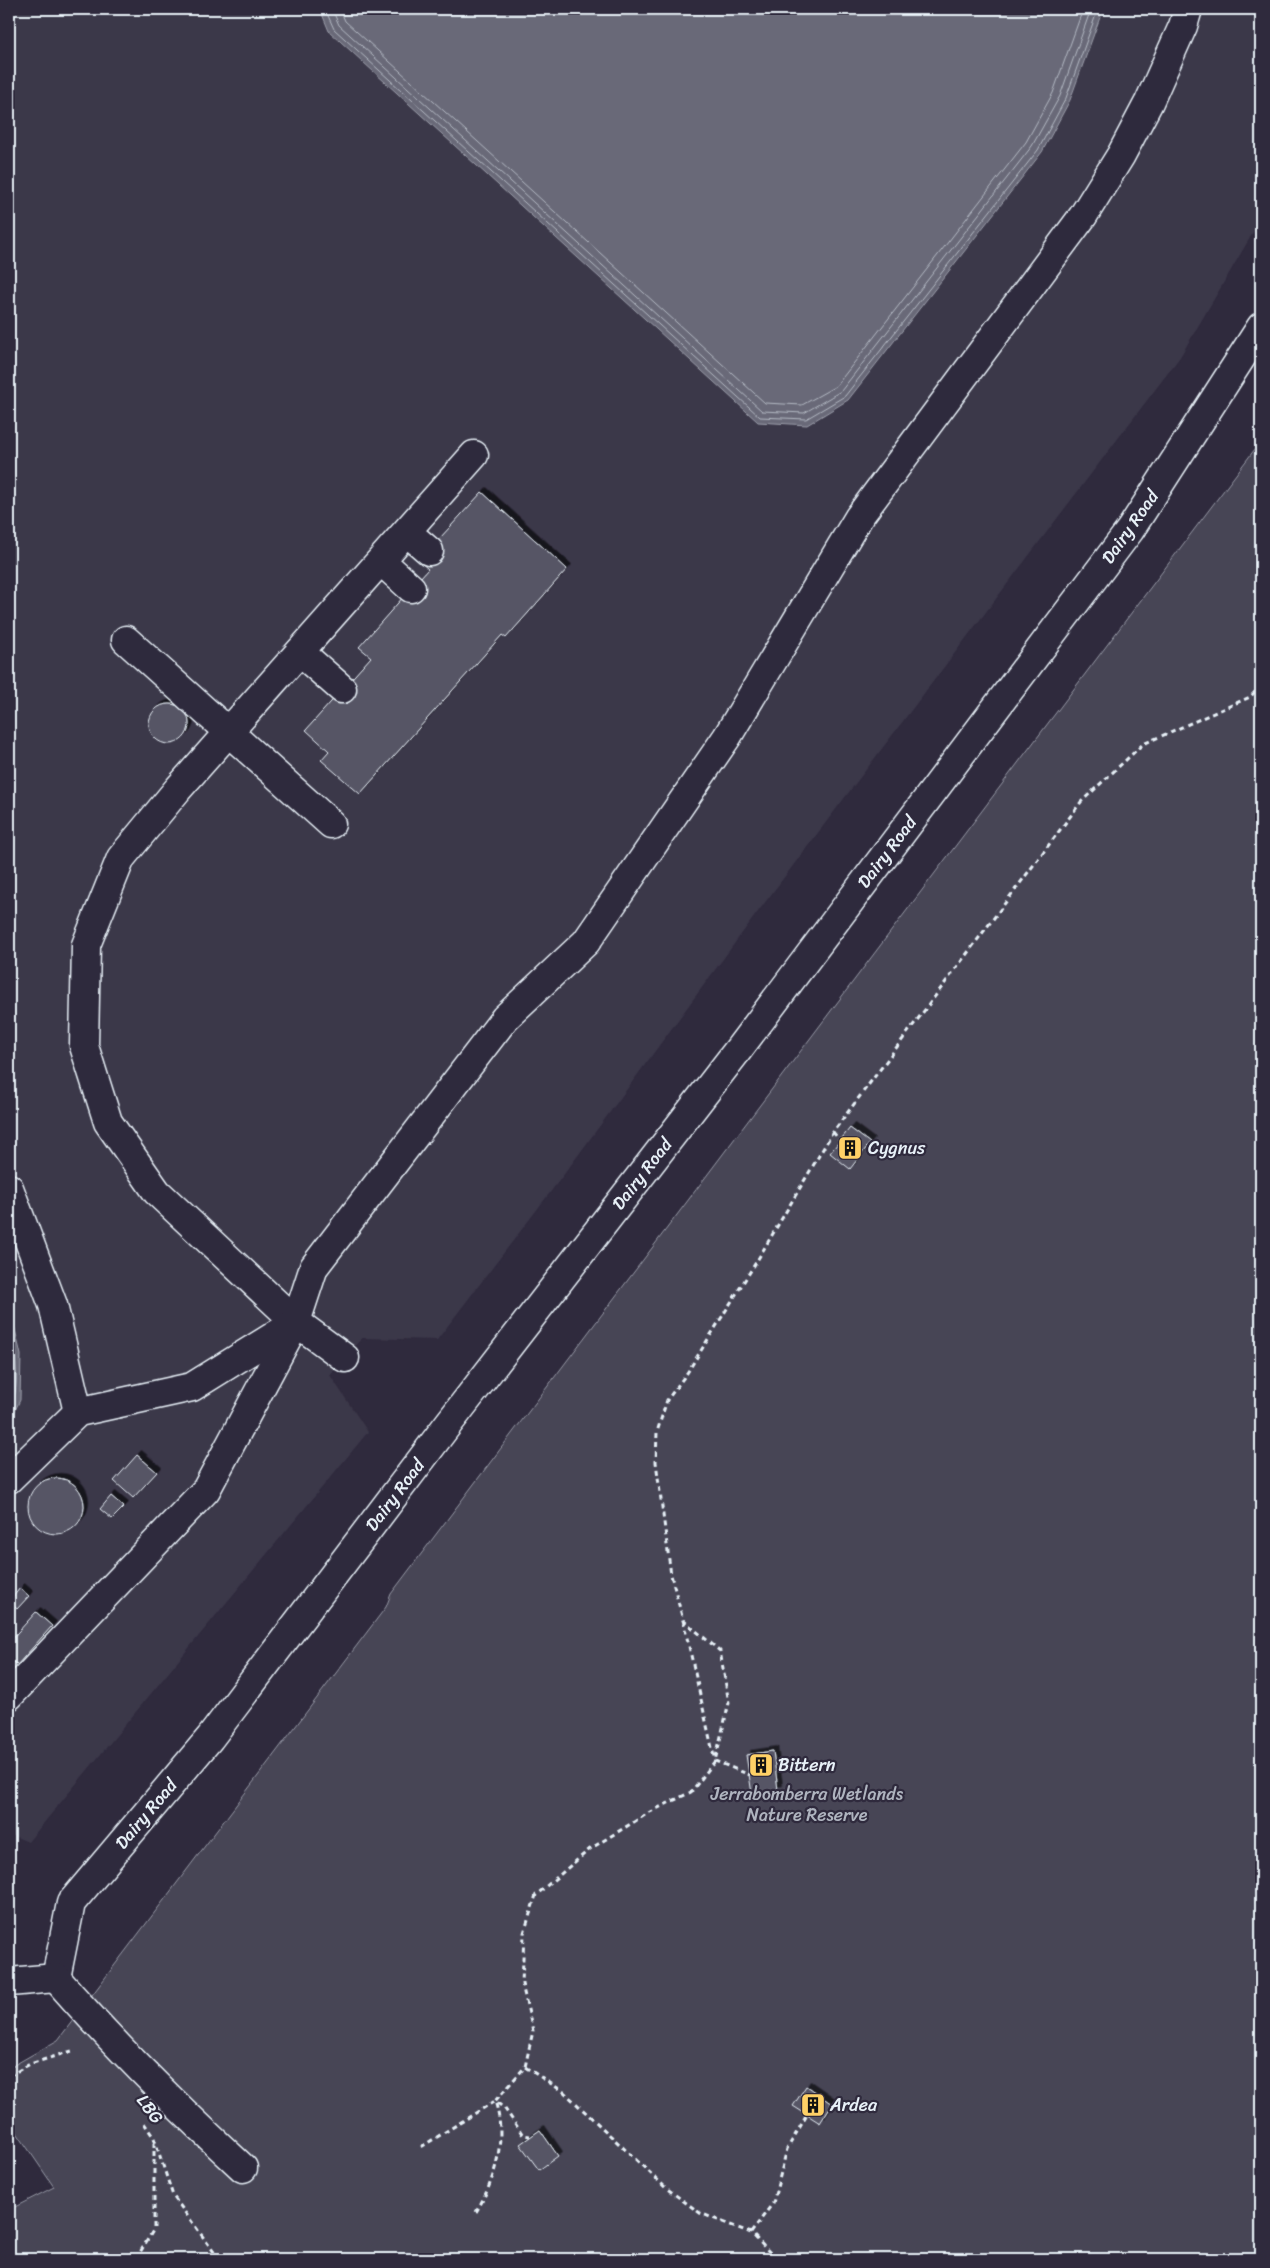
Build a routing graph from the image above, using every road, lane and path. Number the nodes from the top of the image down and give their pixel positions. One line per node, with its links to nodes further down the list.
1 (1188, 9): 17 (street)
2 (1261, 327): 25 (street, Dairy Road)
3 (474, 455): 4 (street)
4 (407, 532): 5 (street); 6 (street)
5 (429, 551)
6 (381, 561): 7 (street); 9 (street)
7 (411, 588)
8 (126, 640): 12 (street)
9 (300, 652): 11 (street); 12 (street)
10 (1261, 686): 14 (path)
11 (342, 689)
12 (228, 733): 13 (street); 17 (street)
13 (331, 824)
14 (833, 1132): 15 (path); 21 (path)
15 (840, 1141)
16 (9, 1188): 19 (street)
17 (296, 1322): 18 (street); 19 (street); 22 (street)
18 (345, 1358)
19 (78, 1412): 20 (street)
20 (9, 1479)
21 (683, 1620): 23 (path); 23 (path)
22 (9, 1696)
23 (715, 1761): 24 (path); 28 (path)
24 (750, 1775)
25 (56, 1978): 26 (street); 36 (street)
26 (9, 1982)
27 (81, 2056): 29 (path)
28 (525, 2067): 30 (path); 38 (path)
29 (9, 2076)
30 (494, 2101): 33 (path); 35 (path); 37 (path)
31 (807, 2115): 38 (path)
32 (141, 2118): 34 (path, LBG)
33 (530, 2136)
34 (154, 2138): 39 (path); 40 (path, LBG)
35 (421, 2147)
36 (243, 2168)
37 (476, 2212)
38 (751, 2233): 41 (path)
39 (136, 2259)
40 (219, 2259)
41 (776, 2259)

